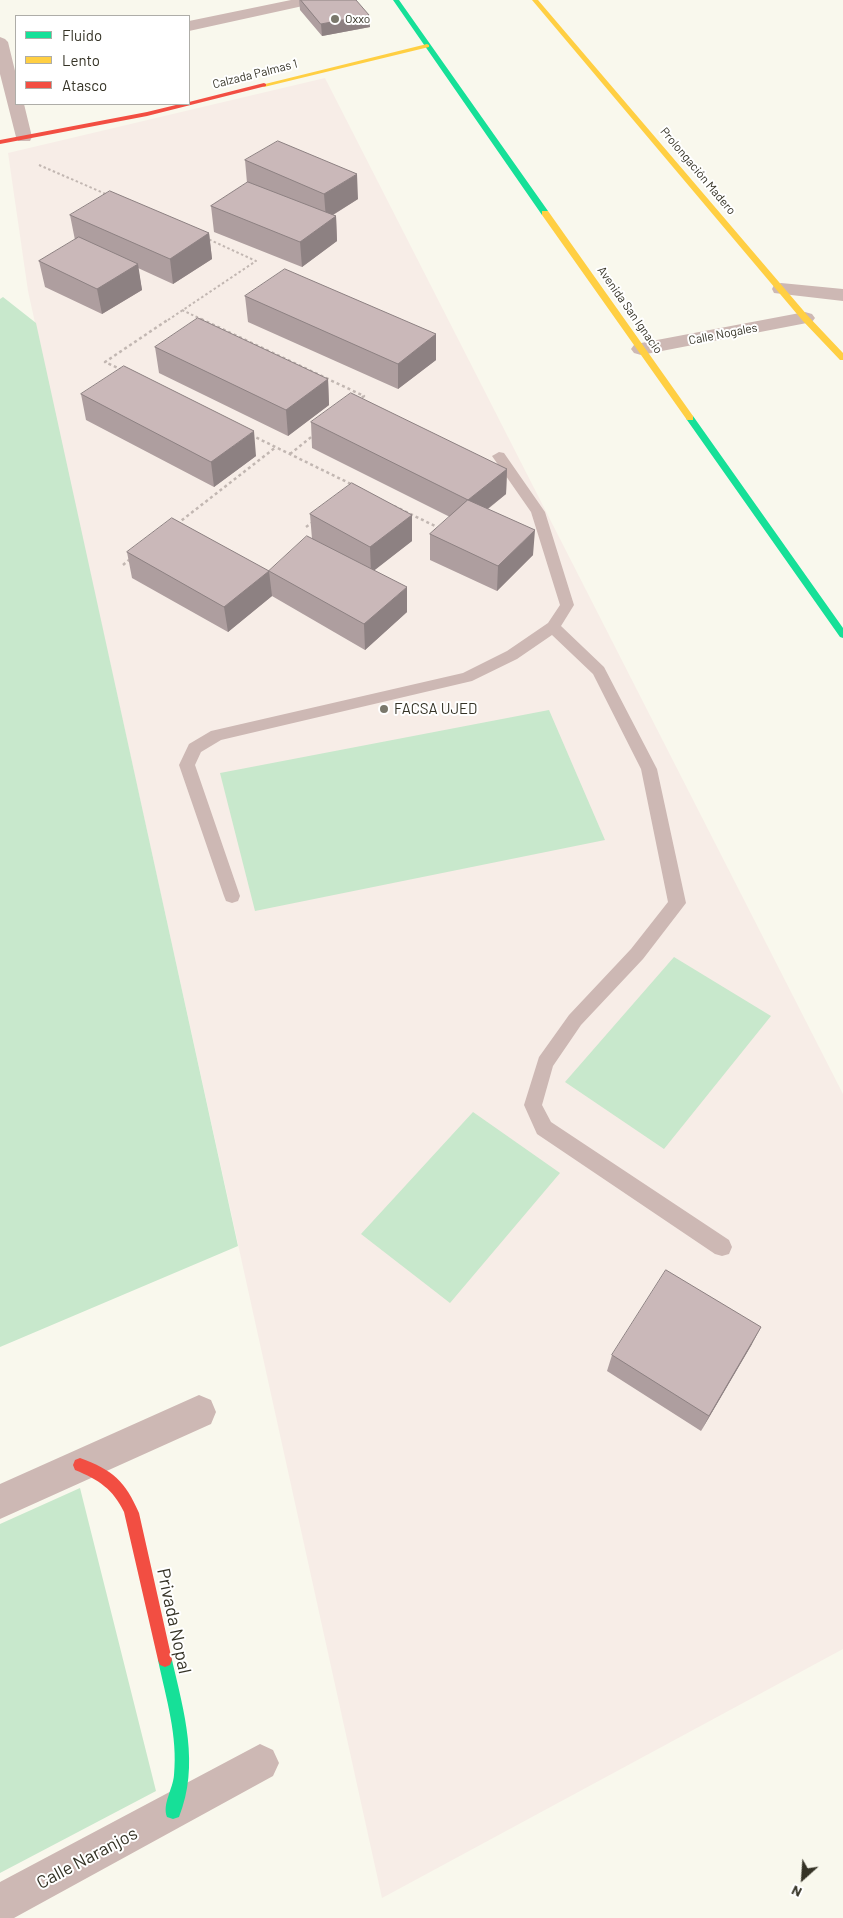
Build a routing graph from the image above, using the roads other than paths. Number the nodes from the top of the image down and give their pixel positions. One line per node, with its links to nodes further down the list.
1 (312, 0): 4 (street)
2 (396, 0): 6 (street, Avenida San Ignacio)
3 (535, 0): 14 (street, Prolongación Madero)
4 (190, 26)
5 (0, 42): 7 (street)
6 (427, 46): 9 (street, Calzada Palmas 1); 17 (street, Avenida San Ignacio)
7 (7, 63): 8 (street)
8 (15, 98)
9 (190, 104)
10 (17, 105): 12 (street)
11 (184, 105): 12 (street, Calzada Palmas 1)
12 (24, 137): 13 (street, Calzada Palmas 1)
13 (0, 142)
14 (781, 289): 15 (street); 16 (street, Prolongación Madero)
15 (843, 295)
16 (805, 318): 17 (street, Calle Nogales); 18 (street, Prolongación Madero)
17 (641, 349): 21 (street, Avenida San Ignacio)
18 (843, 358)
19 (499, 456): 20 (lane)
20 (553, 627): 22 (lane); 23 (lane)
21 (843, 635)
22 (232, 896)
23 (722, 1247)
24 (199, 1412): 25 (street)
25 (80, 1465): 26 (street); 28 (street, Privada Nopal)
26 (0, 1502)
27 (260, 1763): 28 (street, Calle Naranjos)
28 (173, 1811): 29 (street, Calle Naranjos)
29 (0, 1904)

